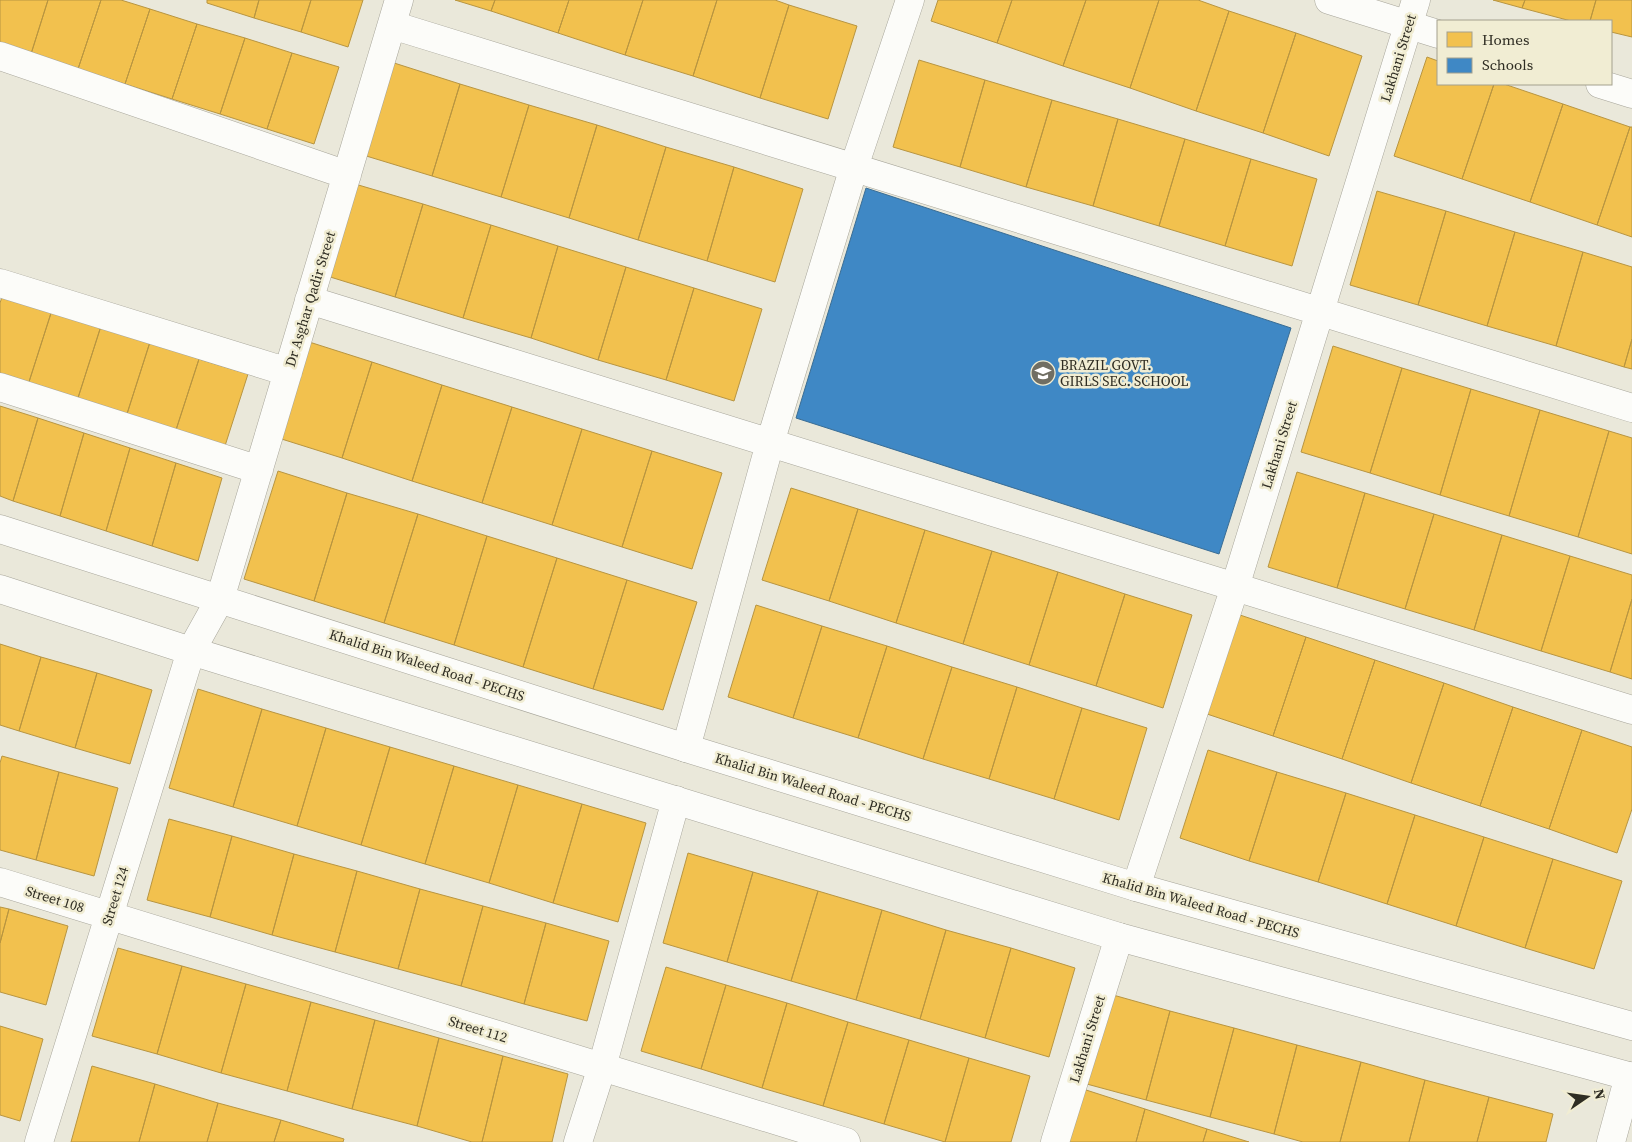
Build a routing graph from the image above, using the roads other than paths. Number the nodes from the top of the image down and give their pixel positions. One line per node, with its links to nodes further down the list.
1 (910, 0): 9 (street)
2 (1329, 0): 4 (street)
3 (396, 12): 9 (street); 10 (street, Dr Asghar Qadir Street)
4 (1412, 12): 5 (street); 13 (street, Lakhani Street)
5 (1437, 33)
6 (0, 56): 10 (street)
7 (1603, 85): 8 (street)
8 (1632, 94)
9 (854, 167): 13 (street); 17 (street)
10 (347, 175): 12 (street, Dr Asghar Qadir Street)
11 (0, 283): 14 (street)
12 (309, 300): 14 (street, Dr Asghar Qadir Street); 17 (street)
13 (1320, 311): 16 (street); 20 (street, Lakhani Street)
14 (288, 372): 18 (street, Dr Asghar Qadir Street)
15 (0, 387): 18 (street)
16 (1632, 408)
17 (770, 443): 20 (street); 25 (street)
18 (259, 470): 22 (street, Dr Asghar Qadir Street)
19 (0, 529): 22 (street, Khalid Bin Waleed Road - PECHS)
20 (1235, 587): 24 (street); 28 (street, Lakhani Street)
21 (0, 589): 23 (street)
22 (220, 599): 23 (street, Street 124); 25 (street, Khalid Bin Waleed Road - PECHS)
23 (191, 651): 26 (street); 29 (street, Street 124)
24 (1632, 710)
25 (686, 748): 28 (street, Khalid Bin Waleed Road - PECHS)
26 (676, 800): 30 (street); 32 (street)
27 (0, 882): 29 (street, Street 108)
28 (1136, 887): 31 (street, Khalid Bin Waleed Road - PECHS)
29 (109, 916): 32 (street, Street 112); 34 (street, Street 124)
30 (1118, 937): 33 (street); 37 (street, Lakhani Street)
31 (1632, 1026)
32 (602, 1067): 35 (street); 36 (street, Street 112)
33 (1630, 1077): 38 (street)
34 (40, 1142)
35 (578, 1142)
36 (846, 1142)
37 (1055, 1142)
38 (1611, 1142)

